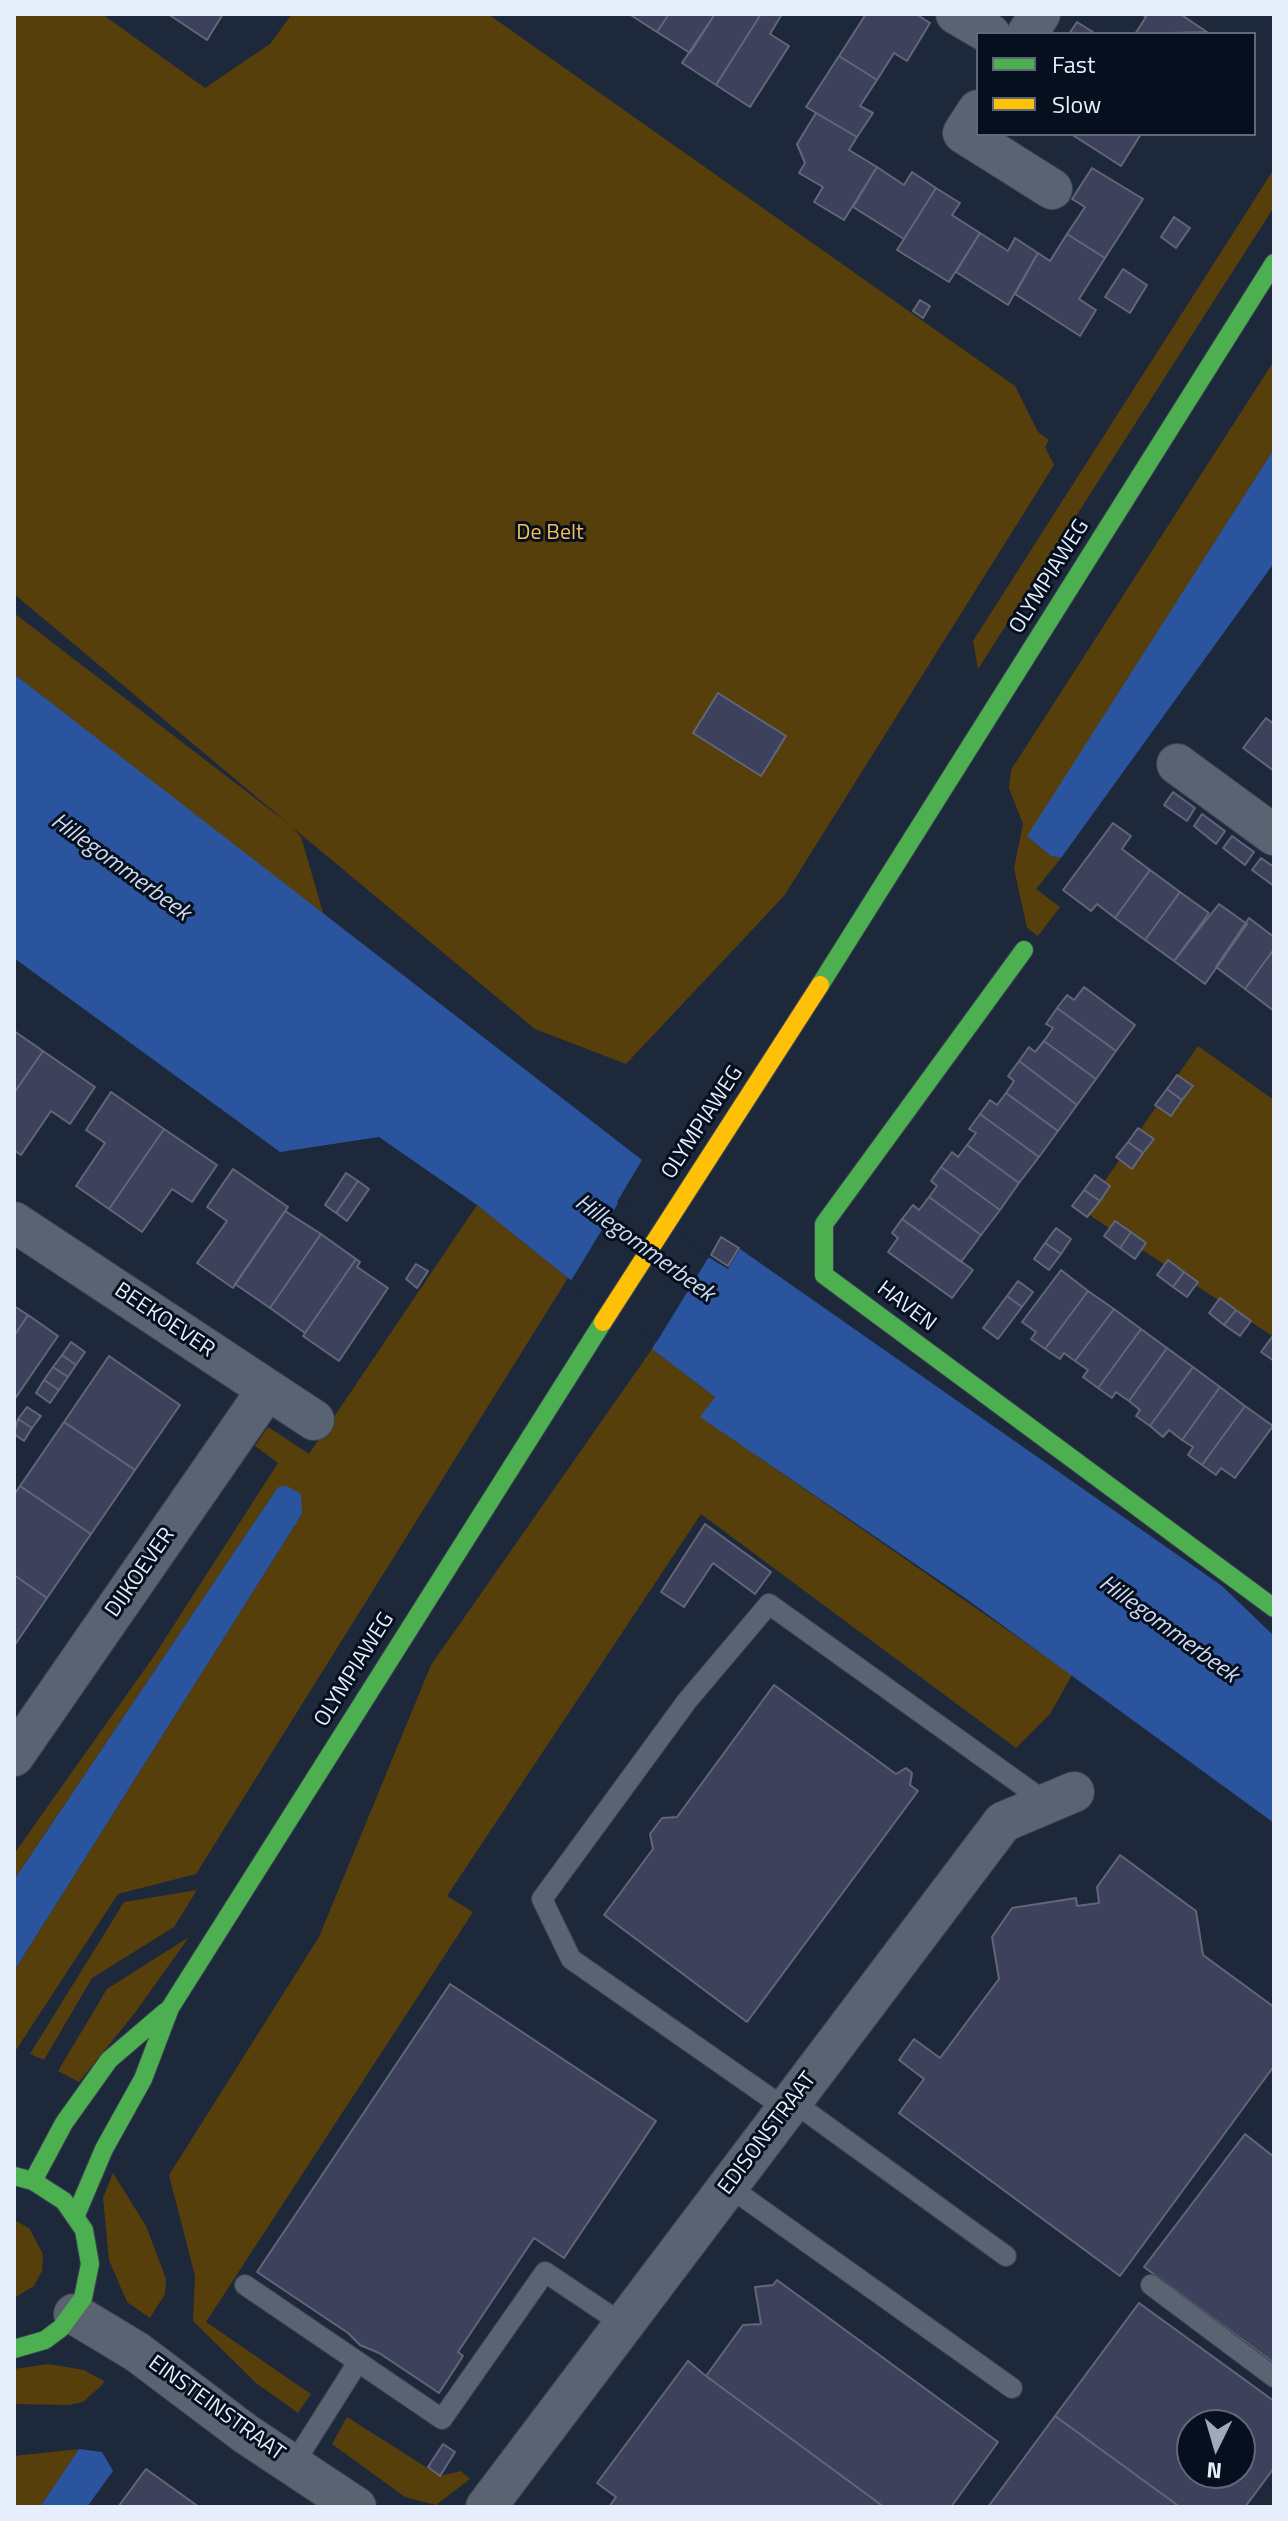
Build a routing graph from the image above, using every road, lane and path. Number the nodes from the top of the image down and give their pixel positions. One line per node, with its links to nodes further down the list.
1 (956, 14): 3 (street)
2 (1040, 14): 4 (street)
3 (987, 32)
4 (1028, 32)
5 (976, 113): 6 (street)
6 (1052, 189)
7 (1274, 263): 17 (main road, OLYMPIAWEG)
8 (1177, 764): 9 (street)
9 (1274, 835)
10 (1024, 950): 14 (main road, HAVEN)
11 (14, 1222): 12 (street, BEEKOEVER)
12 (267, 1390): 13 (street, BEEKOEVER); 15 (street, DIJKOEVER)
13 (314, 1420)
14 (1274, 1608)
15 (14, 1756)
16 (1061, 1798): 18 (street, EDISONSTRAAT); 18 (lane)
17 (170, 2008): 20 (main road, OLYMPIAWEG); 22 (main road, OLYMPIAWEG)
18 (789, 2105): 21 (street, EDISONSTRAAT); 23 (lane)
19 (14, 2176): 20 (main road)
20 (33, 2181): 22 (main road)
21 (728, 2186): 27 (street, EDISONSTRAAT); 31 (lane)
22 (76, 2215): 26 (main road)
23 (1006, 2256)
24 (245, 2285): 29 (lane)
25 (1151, 2285): 30 (lane)
26 (74, 2314): 28 (main road); 32 (street, EINSTEINSTRAAT)
27 (624, 2325): 29 (lane); 34 (street, EDISONSTRAAT)
28 (14, 2349)
29 (358, 2362): 32 (lane)
30 (1274, 2377)
31 (1012, 2388)
32 (293, 2465): 33 (street, EINSTEINSTRAAT)
33 (356, 2507)
34 (486, 2507)

